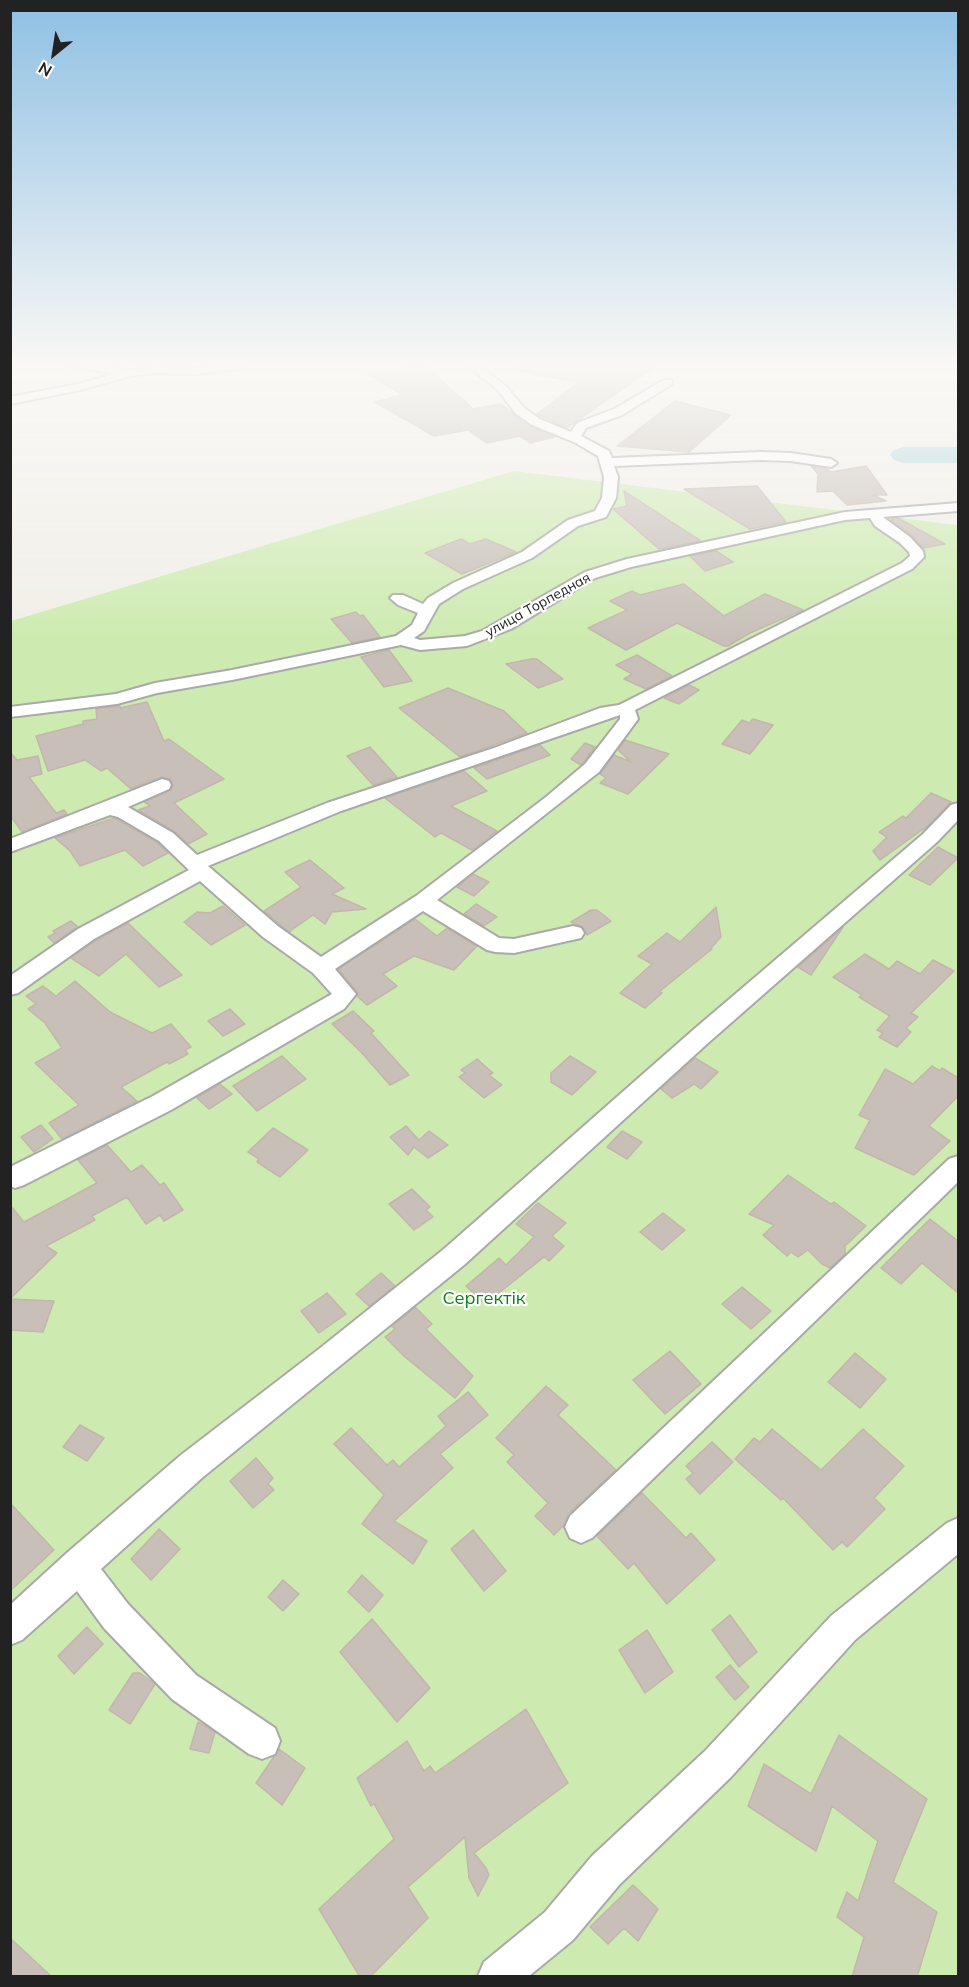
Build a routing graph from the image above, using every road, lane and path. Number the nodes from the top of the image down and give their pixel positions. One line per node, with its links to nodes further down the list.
1 (604, 455): 2 (street)
2 (608, 462): 3 (street); 7 (street)
3 (831, 463)
4 (958, 507): 5 (street, улица Торпедная)
5 (874, 514): 8 (street, улица Торпедная); 9 (street)
6 (398, 601): 7 (street)
7 (427, 611): 8 (street)
8 (401, 639): 10 (street, улица Торпедная)
9 (624, 709): 15 (street); 16 (street)
10 (10, 712)
11 (162, 785): 12 (street)
12 (108, 809): 14 (street); 15 (street)
13 (958, 809): 24 (street)
14 (10, 846)
15 (199, 868): 18 (street); 19 (street)
16 (423, 901): 17 (street); 18 (street)
17 (573, 933)
18 (321, 968): 21 (street)
19 (10, 987)
20 (958, 1166): 22 (street)
21 (15, 1177)
22 (581, 1527)
23 (958, 1534): 27 (street)
24 (80, 1564): 25 (street); 26 (street)
25 (10, 1628)
26 (262, 1741)
27 (498, 1977)

